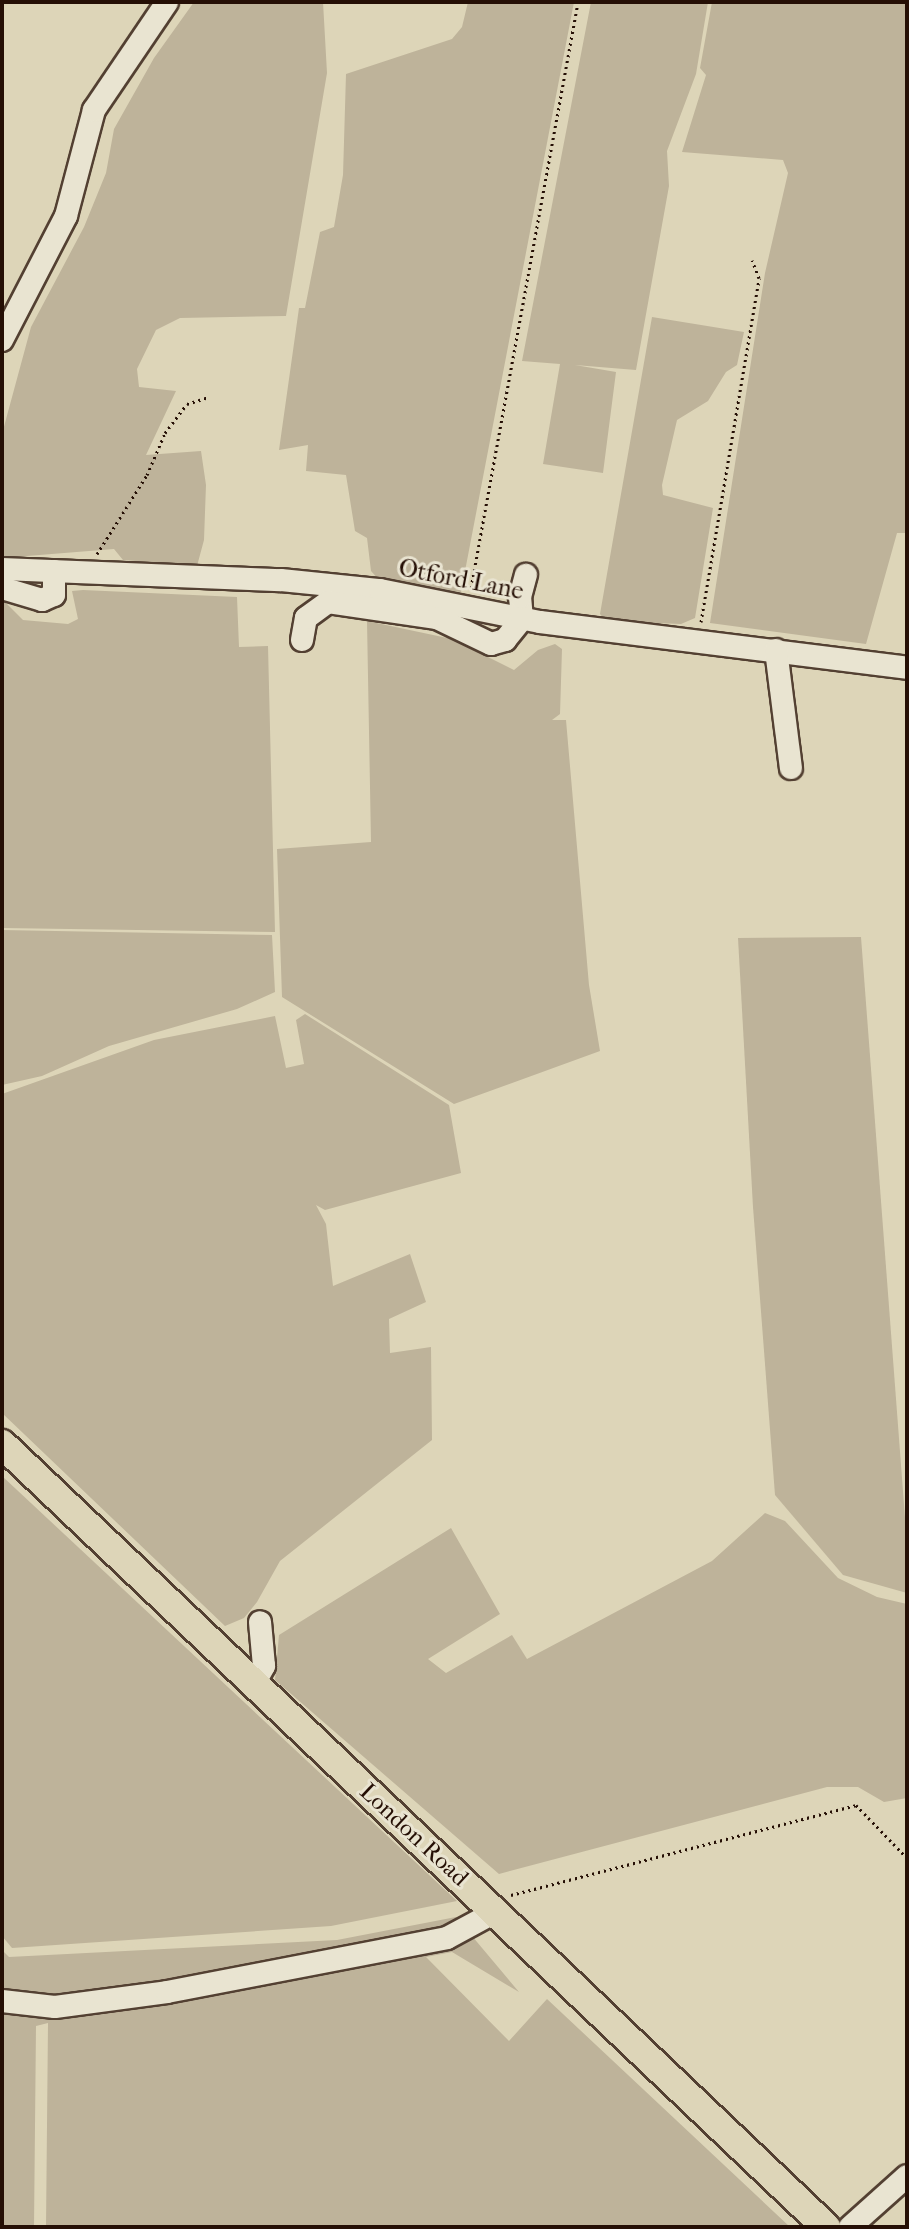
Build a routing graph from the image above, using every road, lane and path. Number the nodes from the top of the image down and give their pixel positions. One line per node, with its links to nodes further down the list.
1 (167, 2): 4 (street)
2 (578, 2): 11 (path)
3 (752, 260): 14 (path)
4 (2, 340)
5 (208, 397): 8 (path)
6 (2, 569): 7 (street, Otford Lane)
7 (54, 571): 8 (street, Otford Lane); 10 (street)
8 (88, 571): 11 (street, Otford Lane)
9 (526, 575): 12 (street)
10 (2, 588)
11 (467, 609): 12 (street, Otford Lane)
12 (522, 619): 13 (street); 14 (street, Otford Lane)
13 (302, 640)
14 (699, 640): 15 (street, Otford Lane)
15 (776, 650): 16 (street, Otford Lane); 17 (street)
16 (907, 668)
17 (791, 768)
18 (2, 1444): 20 (main road, London Road)
19 (260, 1622): 20 (street)
20 (254, 1684): 22 (main road, London Road)
21 (907, 1858): 22 (path)
22 (495, 1912): 23 (street); 25 (main road, London Road)
23 (2, 2001)
24 (907, 2176): 26 (street)
25 (826, 2227)
26 (850, 2227)

